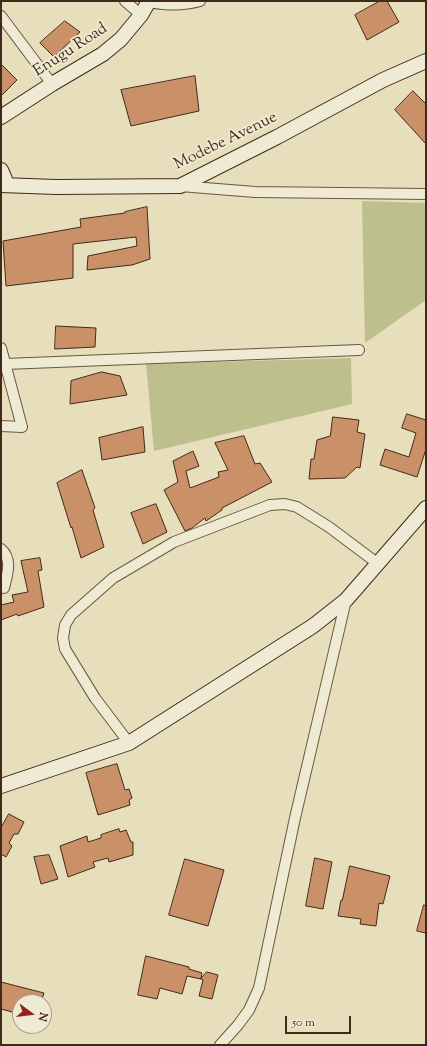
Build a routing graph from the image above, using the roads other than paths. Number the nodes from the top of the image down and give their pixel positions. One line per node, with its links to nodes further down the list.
1 (125, 1): 4 (street)
2 (149, 1): 3 (street); 4 (street, Enugu Road)
3 (200, 1)
4 (141, 15): 7 (street, Enugu Road)
5 (1, 16): 7 (street)
6 (426, 61): 11 (street, Modebe Avenue)
7 (52, 84): 8 (street, Enugu Road)
8 (2, 114)
9 (1, 170): 10 (street)
10 (4, 185): 11 (street, Modebe Avenue)
11 (180, 186): 12 (street)
12 (426, 194)
13 (1, 348): 15 (street)
14 (359, 350): 15 (street)
15 (5, 364): 16 (street)
16 (1, 426)
17 (426, 508): 19 (street)
18 (1, 549): 20 (street)
19 (377, 564): 21 (street); 22 (street)
20 (4, 588)
21 (346, 600): 22 (street); 24 (street)
22 (129, 743): 23 (street)
23 (1, 786)
24 (220, 1045)

